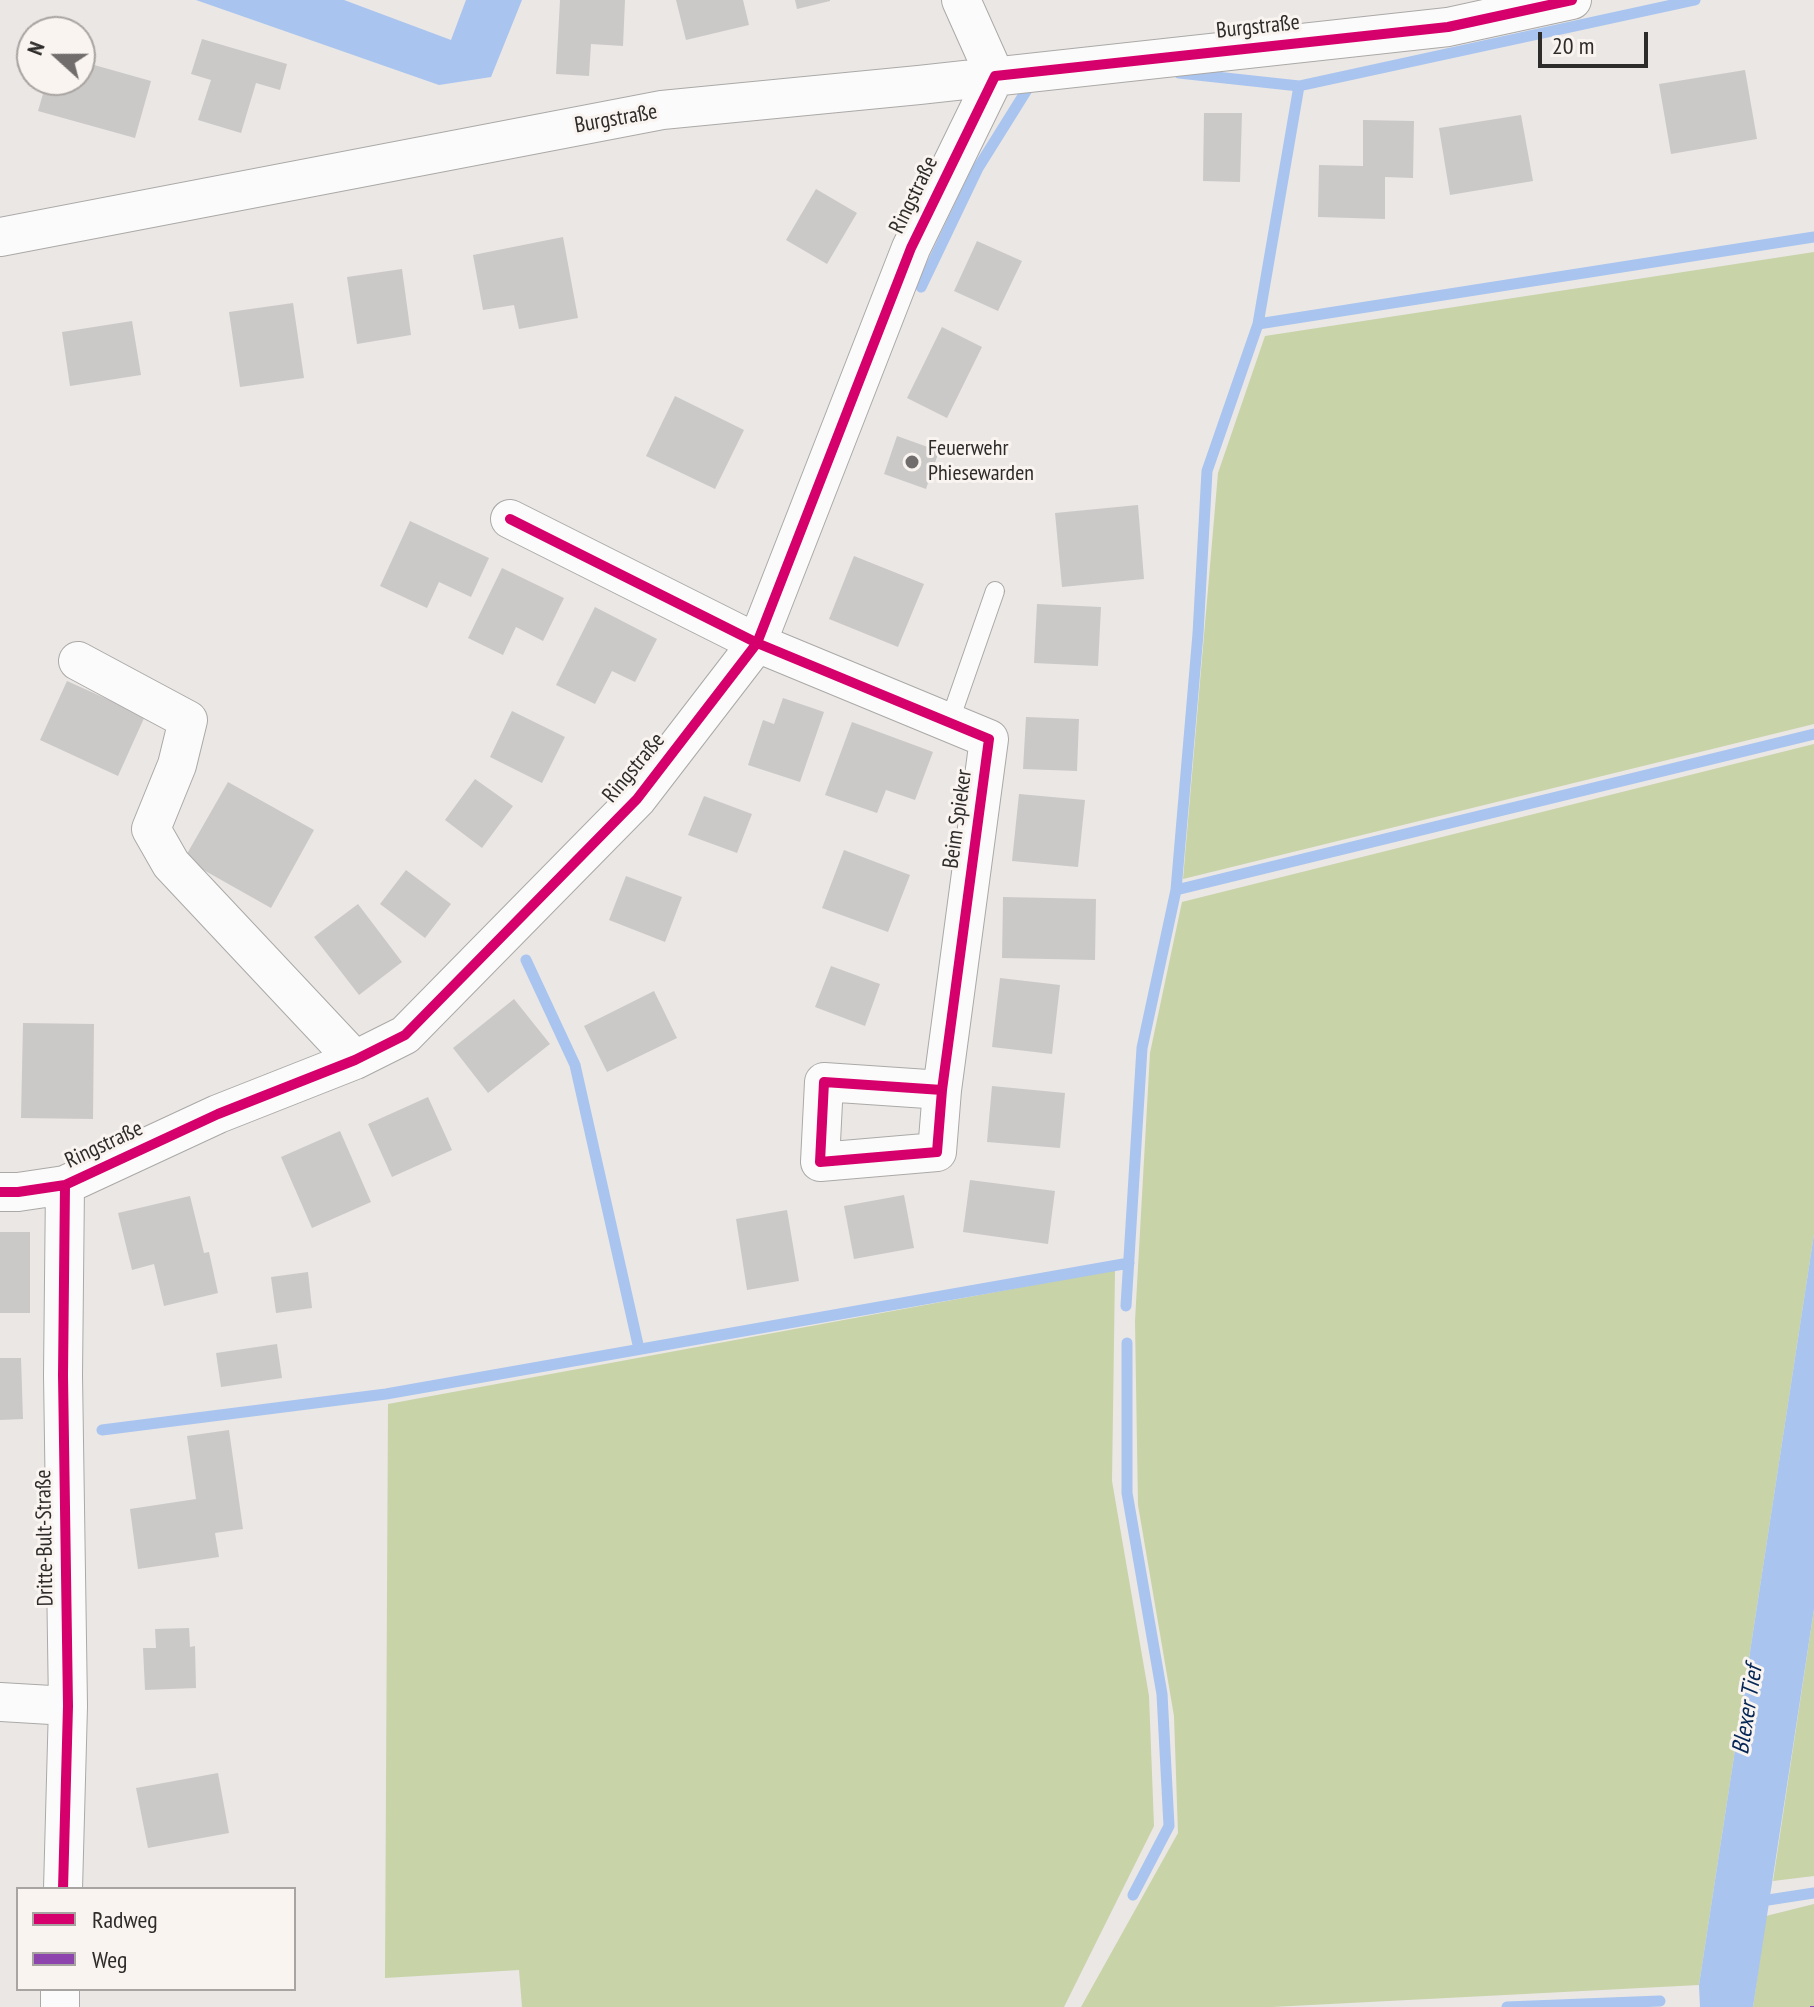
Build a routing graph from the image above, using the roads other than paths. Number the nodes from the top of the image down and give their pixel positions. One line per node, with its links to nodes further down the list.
1 (961, 0): 3 (street)
2 (1572, 0): 3 (street, Burgstraße)
3 (995, 76): 4 (street, Burgstraße); 7 (street, Ringstraße)
4 (0, 237)
5 (510, 519): 7 (street, Beim Spieker)
6 (995, 591): 9 (lane)
7 (757, 643): 9 (street, Beim Spieker); 10 (street, Ringstraße)
8 (78, 661): 10 (street)
9 (949, 723): 11 (street, Beim Spieker)
10 (355, 1060): 12 (street, Ringstraße)
11 (942, 1090): 11 (street, Beim Spieker)
12 (65, 1185): 13 (street, Ringstraße); 15 (street, Dritte-Bult-Straße)
13 (0, 1192)
14 (0, 1702): 15 (street)
15 (68, 1706): 16 (street, Dritte-Bult-Straße)
16 (63, 1887)

